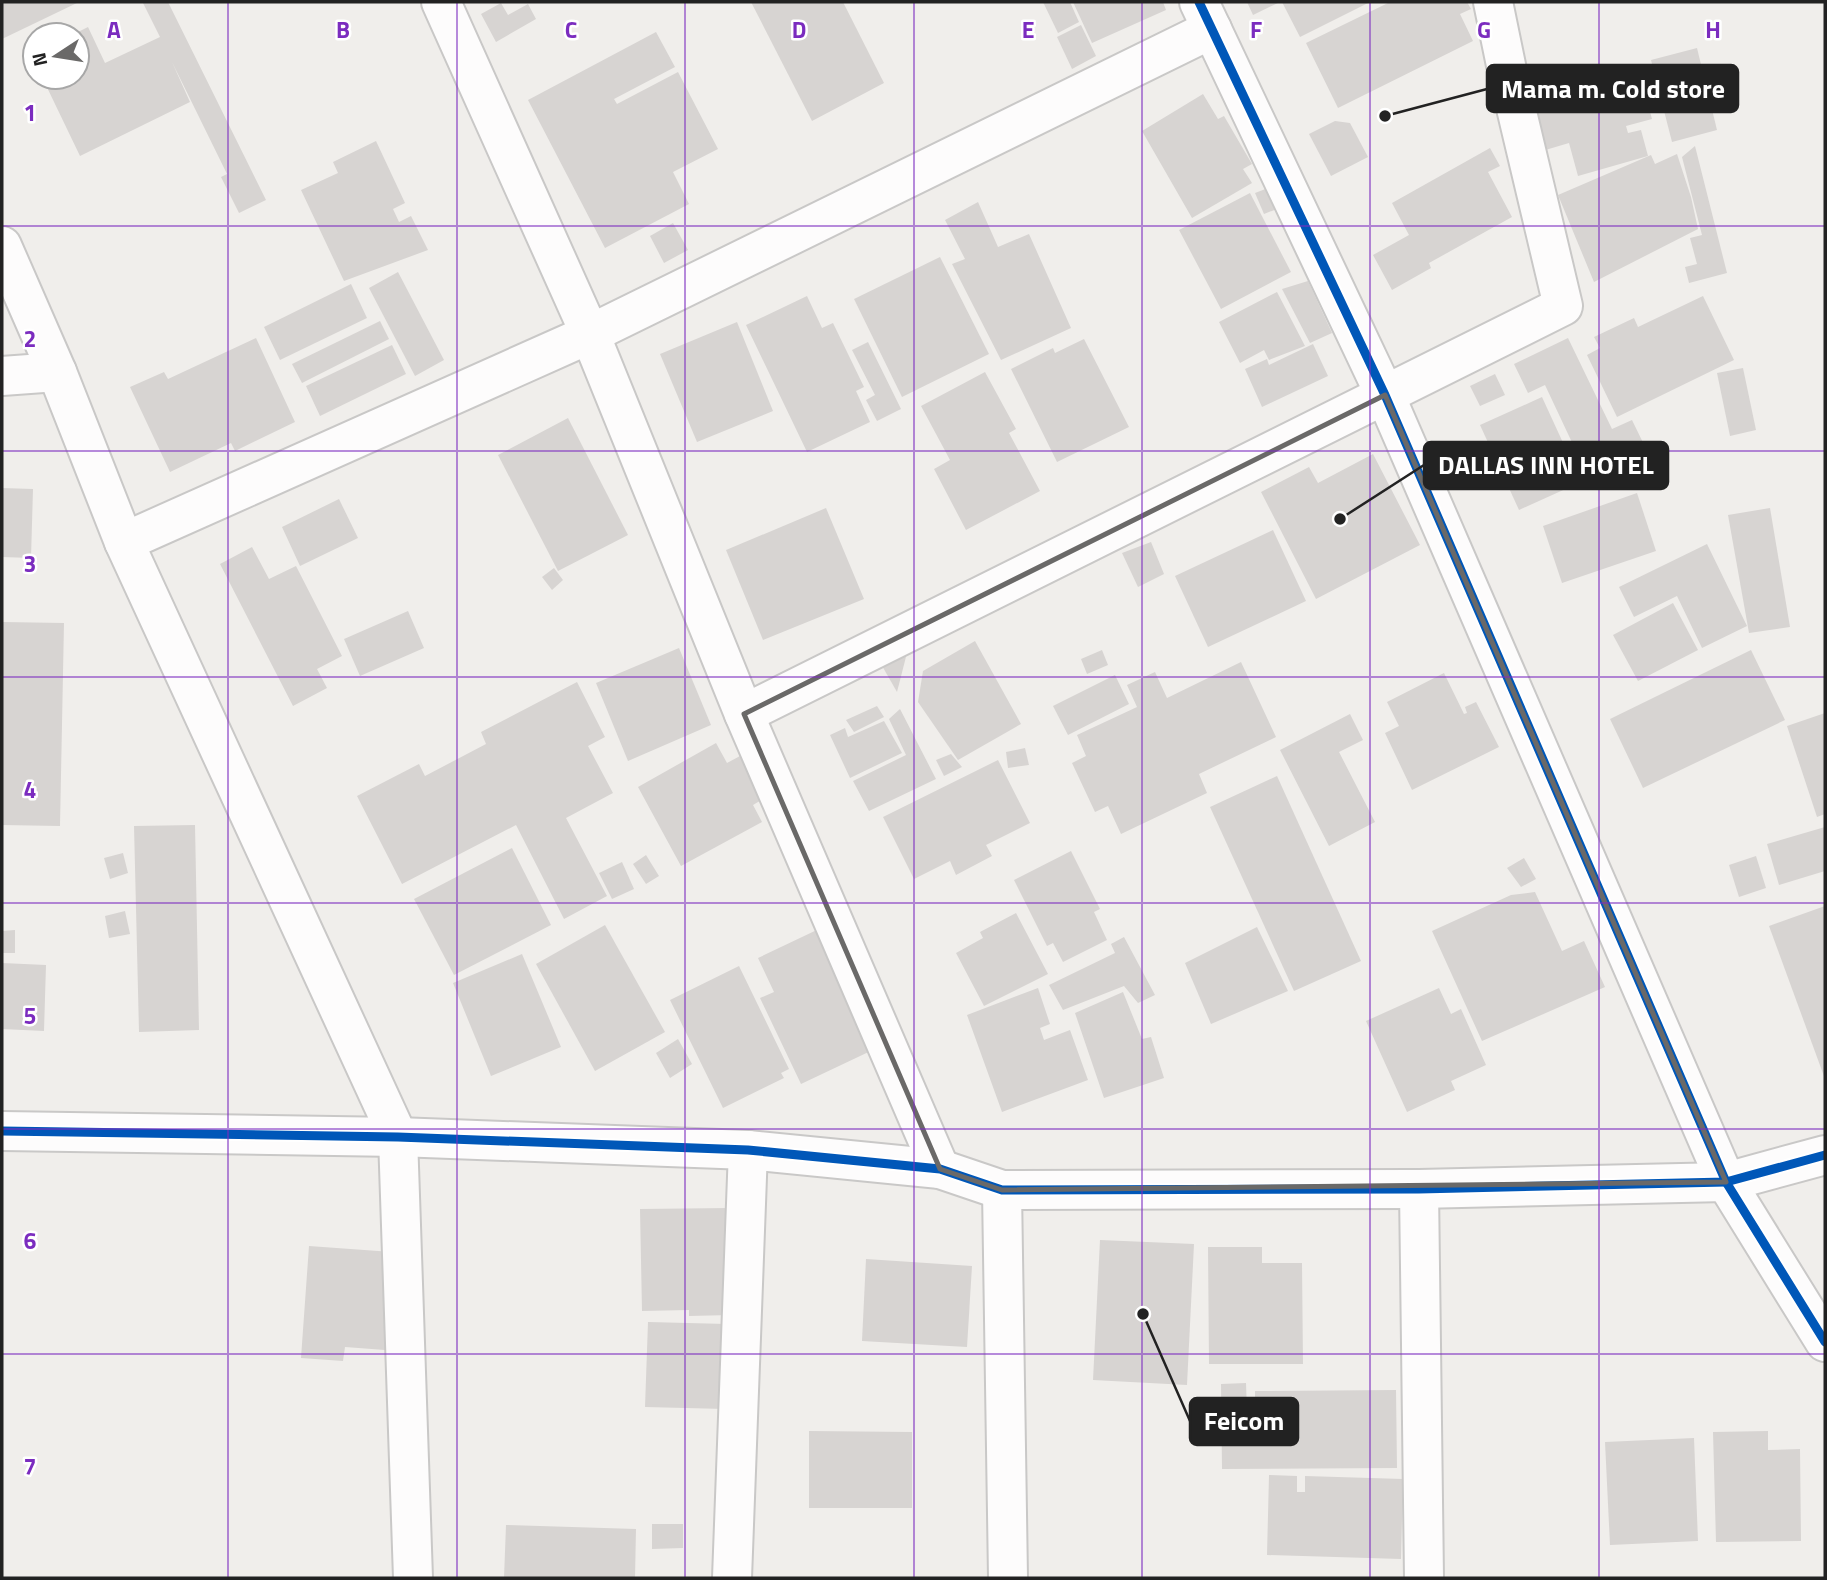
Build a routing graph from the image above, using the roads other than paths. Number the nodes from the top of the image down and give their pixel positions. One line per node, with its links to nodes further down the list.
1 (441, 2): 5 (street)
2 (1493, 2): 8 (street)
3 (1205, 15): 5 (street); 8 (street)
4 (2, 246): 6 (street)
5 (590, 334): 9 (street); 10 (street)
6 (57, 372): 7 (street); 9 (street)
7 (2, 376)
8 (1385, 395): 10 (street); 16 (street)
9 (124, 542): 12 (street)
10 (744, 715): 15 (street)
11 (2, 1131): 12 (street)
12 (398, 1137): 13 (street); 20 (street)
13 (748, 1150): 15 (street); 21 (street)
14 (1825, 1155): 16 (street)
15 (940, 1169): 18 (street)
16 (1726, 1182): 17 (street); 19 (street)
17 (1419, 1189): 18 (street); 23 (street)
18 (1002, 1190): 22 (street)
19 (1825, 1342)
20 (413, 1578)
21 (732, 1578)
22 (1008, 1578)
23 (1424, 1578)

